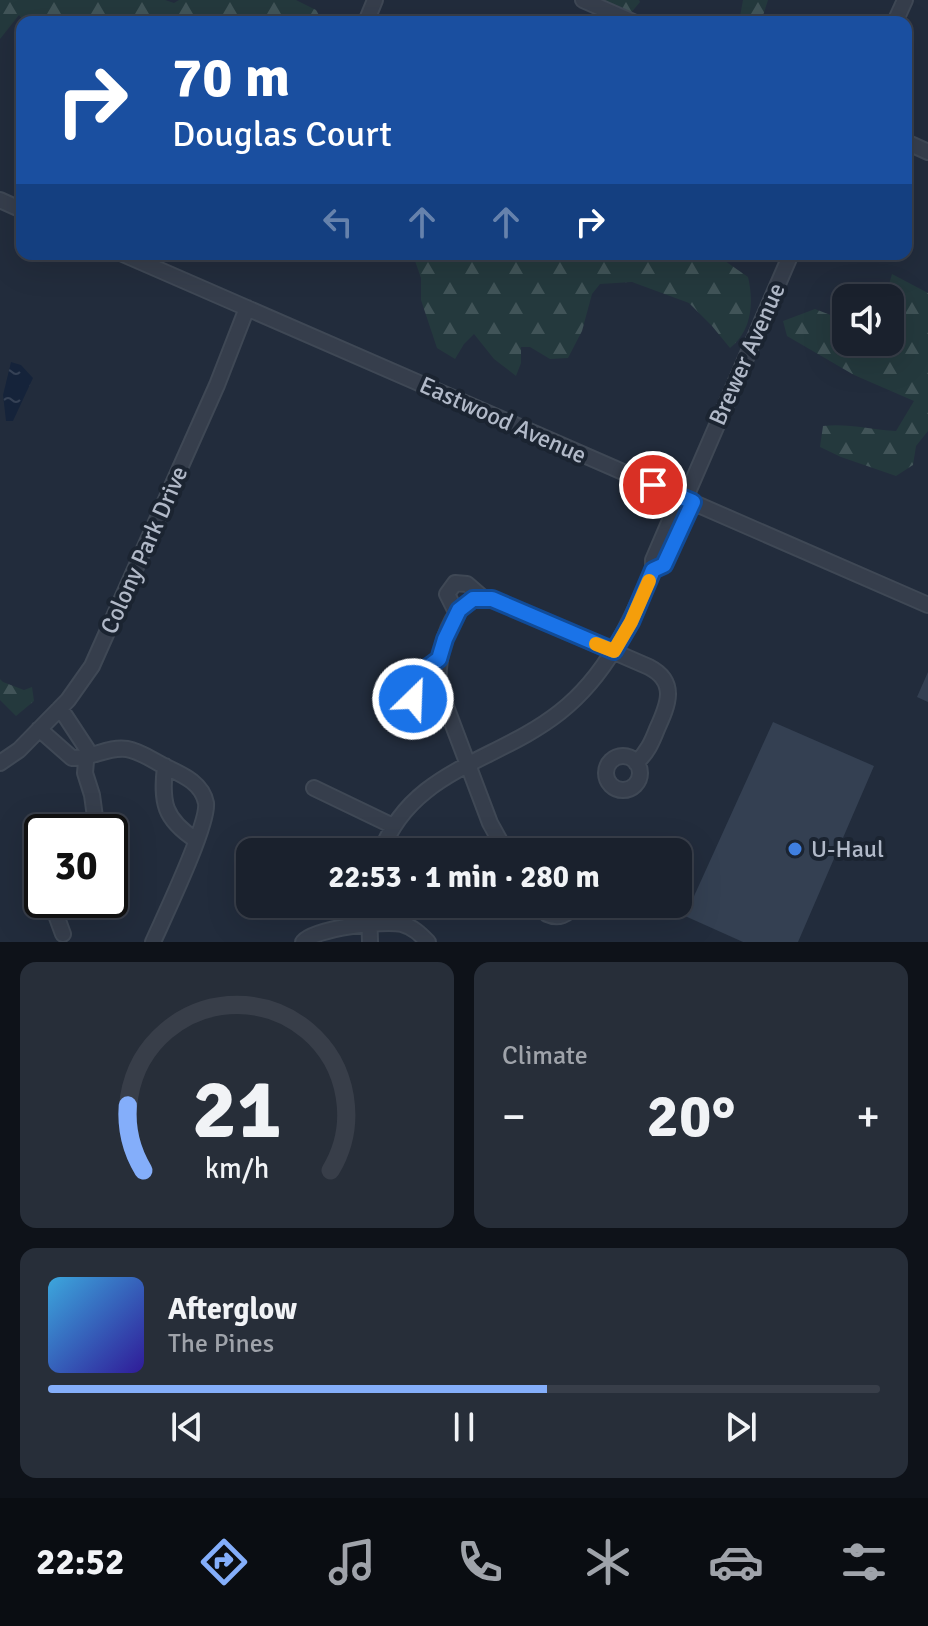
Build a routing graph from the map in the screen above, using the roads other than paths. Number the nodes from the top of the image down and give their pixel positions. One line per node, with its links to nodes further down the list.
1 (583, 0): 2 (street)
2 (619, 16)
3 (137, 260): 5 (street, Eastwood Avenue)
4 (788, 260): 6 (street, Brewer Avenue)
5 (247, 308): 6 (street, Eastwood Avenue); 12 (street, Colony Park Drive)
6 (686, 499): 8 (street, Eastwood Avenue); 10 (street, Brewer Avenue)
7 (482, 597): 9 (street); 9 (street); 10 (street)
8 (928, 605)
9 (457, 614): 11 (street)
10 (614, 651): 17 (street); 18 (street, Brewer Avenue)
11 (439, 659): 13 (street); 13 (street)
12 (60, 708): 14 (street, Colony Park Drive); 15 (street)
13 (450, 719): 18 (street)
14 (39, 729): 15 (street); 16 (street, Colony Park Drive)
15 (84, 758): 19 (street); 21 (street)
16 (0, 763)
17 (636, 763)
18 (467, 764): 22 (street, Brewer Avenue); 24 (street)
19 (165, 766): 25 (street); 25 (street)
20 (314, 788): 22 (street)
21 (94, 814)
22 (393, 826): 23 (street, Brewer Avenue)
23 (387, 838)
24 (498, 838)
25 (196, 840): 30 (street)
26 (57, 918): 29 (street)
27 (369, 918): 28 (street)
28 (369, 925): 31 (street); 32 (street); 33 (street)
29 (63, 934)
30 (153, 942)
31 (303, 942)
32 (370, 942)
33 (428, 942)

